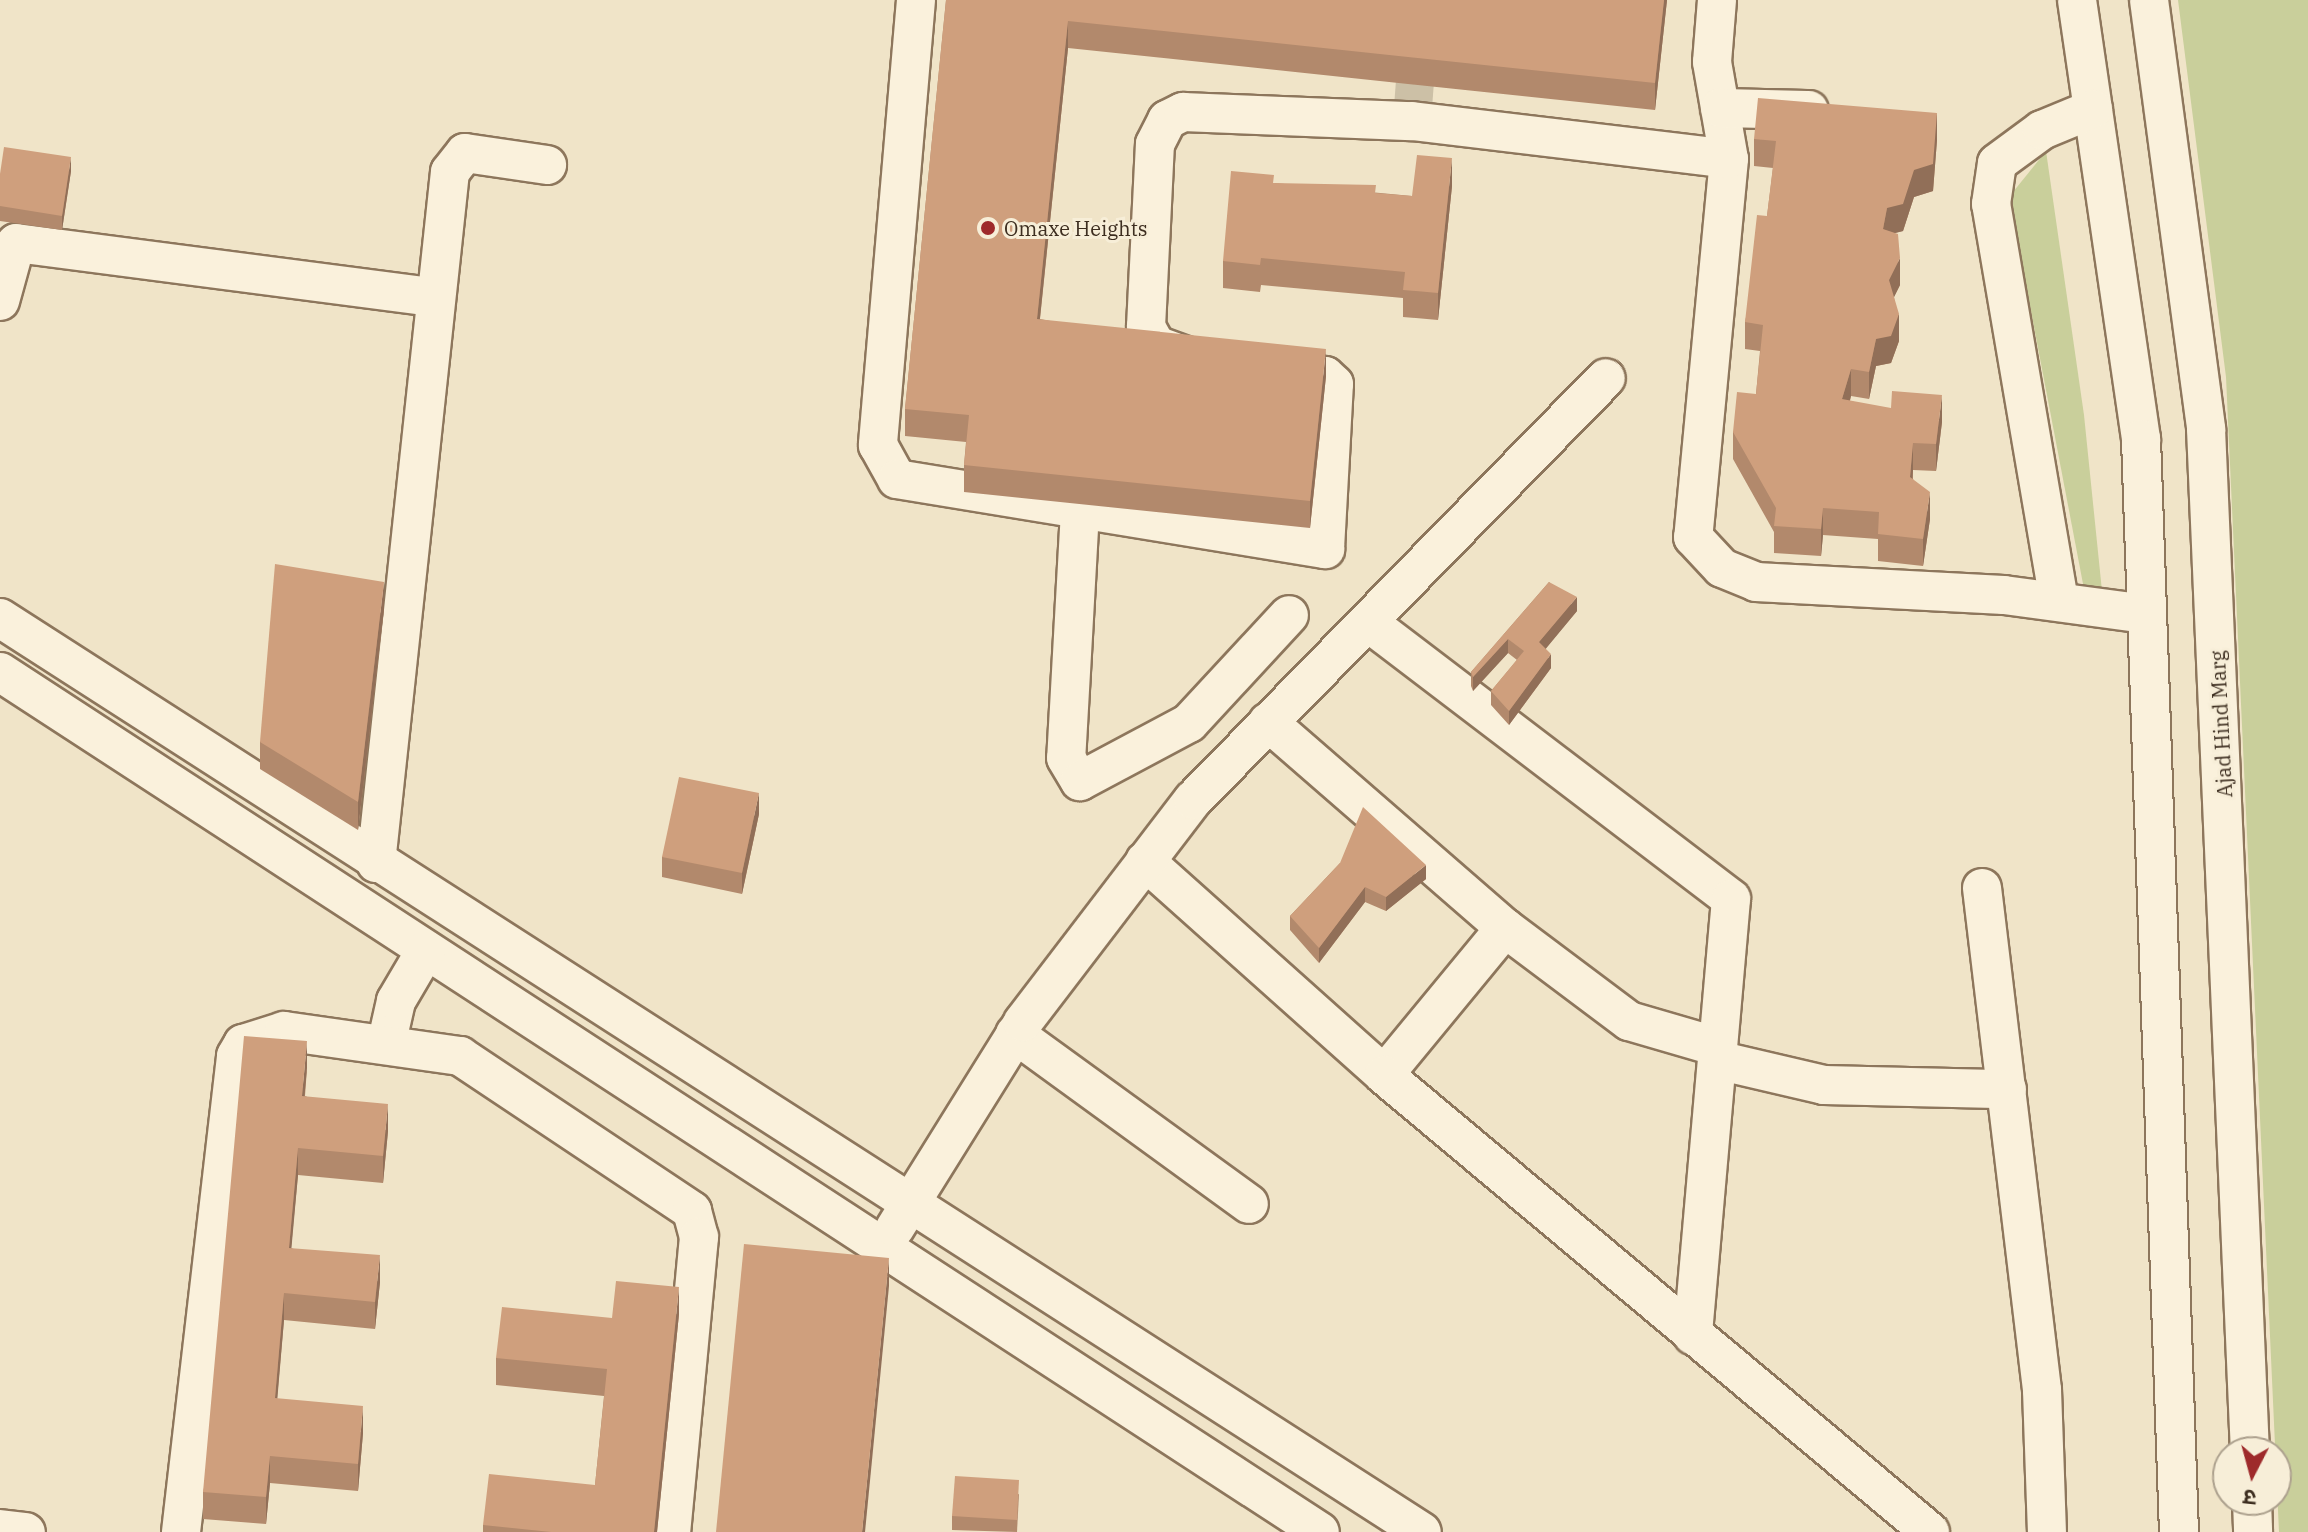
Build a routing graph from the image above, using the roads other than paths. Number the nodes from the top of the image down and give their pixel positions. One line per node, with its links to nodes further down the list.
1 (916, 0): 13 (street)
2 (1717, 0): 5 (street)
3 (2077, 0): 6 (street)
4 (2149, 0): 37 (street, Ajad Hind Marg)
5 (1720, 108): 7 (street); 8 (street)
6 (2093, 109): 14 (street); 15 (street)
7 (1842, 110)
8 (1729, 159): 13 (street); 14 (street)
9 (547, 165): 10 (street)
10 (434, 297): 11 (street); 24 (street)
11 (0, 301)
12 (1606, 378): 18 (street)
13 (1080, 511): 16 (street)
14 (2059, 601): 15 (street)
15 (2147, 614): 46 (street)
16 (1289, 615)
17 (0, 618): 21 (street)
18 (1369, 623): 20 (street); 30 (street)
19 (0, 672): 22 (street)
20 (1268, 722): 23 (street); 26 (street)
21 (220, 761): 22 (street); 24 (street)
22 (186, 794): 27 (street)
23 (1145, 861): 28 (street); 31 (street)
24 (376, 863): 34 (street)
25 (1982, 888): 32 (street)
26 (1505, 928): 30 (street); 31 (street)
27 (426, 950): 29 (street); 35 (street)
28 (1015, 1034): 33 (street); 34 (street)
29 (387, 1041): 40 (street); 41 (street)
30 (1717, 1054): 32 (street); 36 (street)
31 (1384, 1075): 36 (street)
32 (2007, 1089): 45 (street)
33 (1249, 1204)
34 (909, 1206): 35 (street); 43 (street)
35 (883, 1250): 42 (street)
36 (1693, 1335): 44 (street)
37 (2249, 1436)
38 (0, 1529): 39 (street)
39 (26, 1532)
40 (181, 1532)
41 (671, 1532)
42 (1320, 1532)
43 (1422, 1532)
44 (1930, 1532)
45 (2047, 1532)
46 (2179, 1532)

